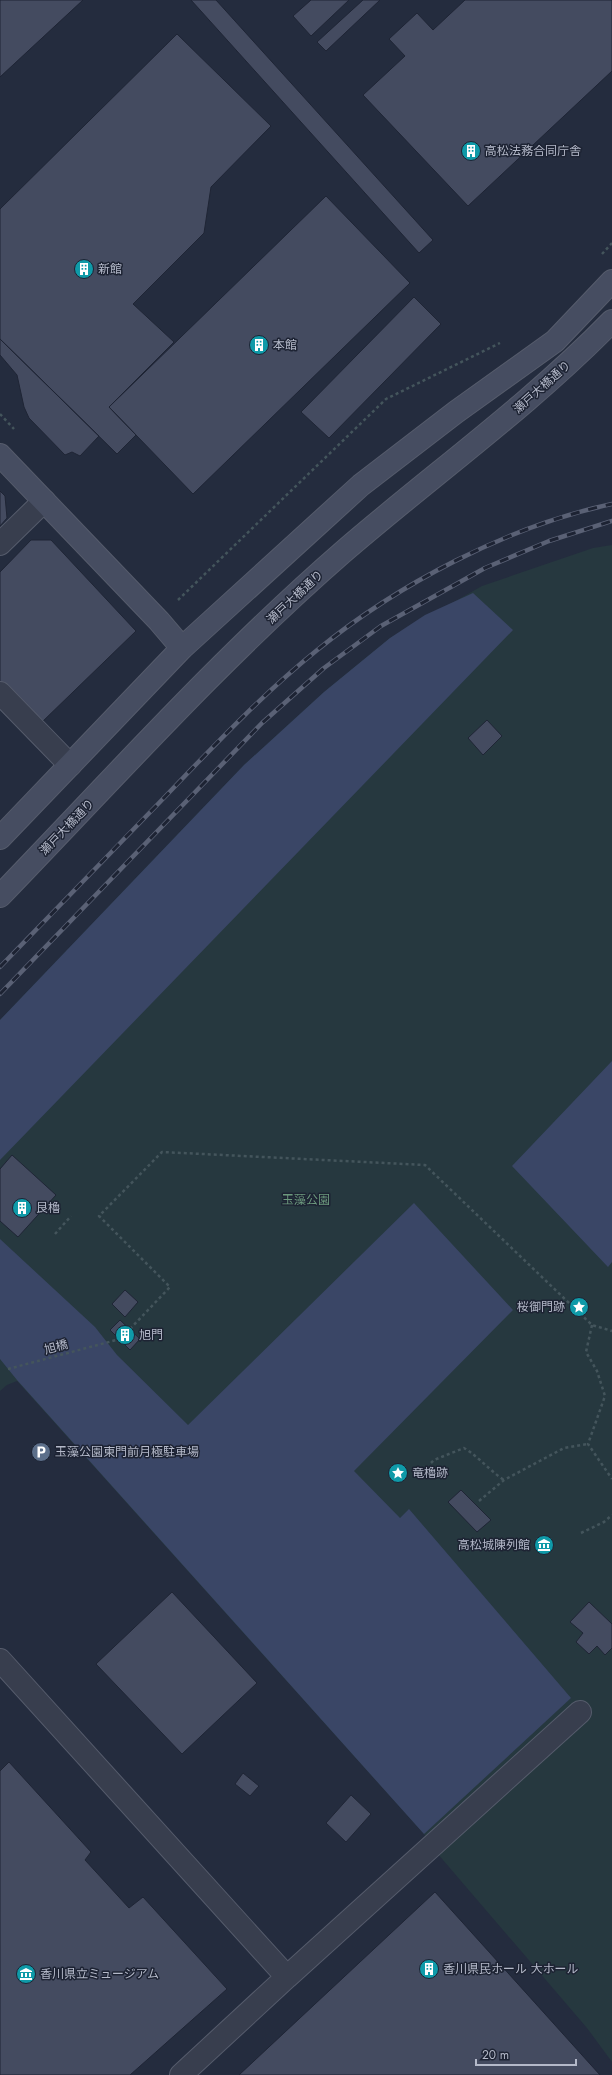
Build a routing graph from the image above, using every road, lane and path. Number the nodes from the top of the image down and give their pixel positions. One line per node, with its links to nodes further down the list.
1 (612, 243): 2 (path)
2 (596, 260)
3 (612, 281): 12 (street)
4 (612, 321): 16 (street, 瀬戸大橋通り)
5 (505, 341): 11 (path)
6 (0, 414): 7 (path)
7 (16, 431)
8 (0, 454): 9 (street)
9 (44, 501): 10 (street); 12 (street)
10 (0, 544)
11 (174, 595)
12 (182, 648): 14 (street)
13 (0, 694): 14 (street)
14 (70, 765): 15 (street)
15 (0, 838)
16 (0, 896)
17 (71, 1216): 18 (path)
18 (55, 1234)
19 (592, 1325): 20 (path); 21 (path); 24 (path)
20 (130, 1329)
21 (612, 1331)
22 (120, 1339): 23 (path, 旭橋)
23 (8, 1369)
24 (588, 1444): 26 (path); 27 (path)
25 (430, 1463): 27 (path)
26 (612, 1479)
27 (504, 1480): 28 (path)
28 (479, 1501)
29 (612, 1515): 30 (path)
30 (581, 1533)
31 (0, 1660): 33 (street)
32 (580, 1712): 33 (street)
33 (287, 1977): 34 (street)
34 (181, 2075)

